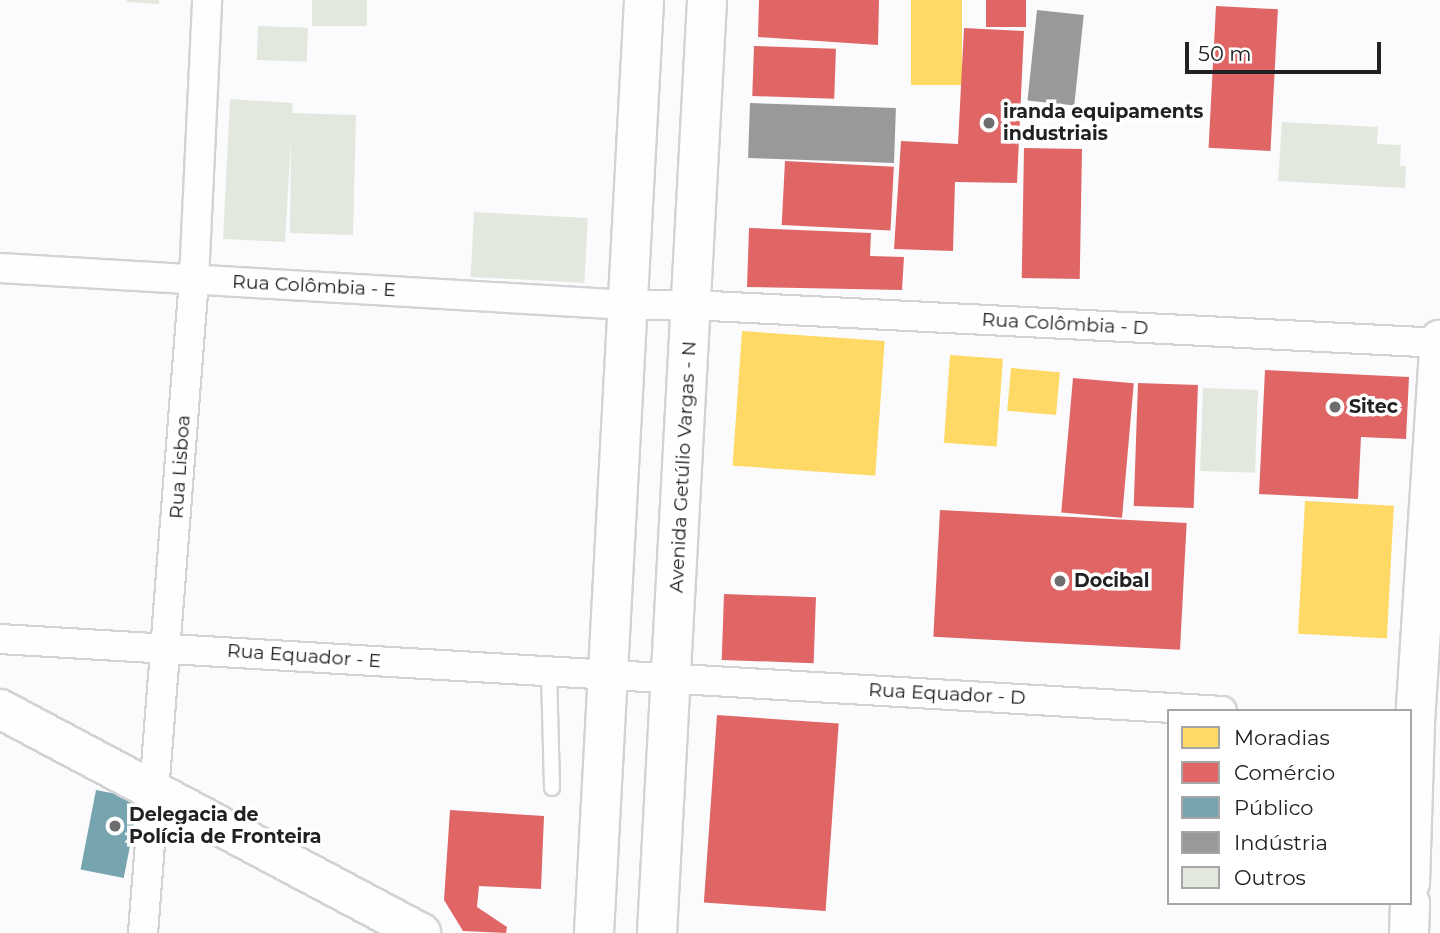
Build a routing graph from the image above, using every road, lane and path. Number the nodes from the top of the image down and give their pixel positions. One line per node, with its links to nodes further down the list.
1 (207, 0): 5 (street, Rua Lisboa)
2 (644, 0): 6 (street)
3 (707, 0): 7 (street, Avenida Getúlio Vargas - N)
4 (0, 268): 5 (street, Rua Colômbia - E)
5 (194, 279): 6 (street, Rua Colômbia - E); 10 (street, Rua Lisboa)
6 (628, 305): 7 (street, Rua Colômbia - E); 12 (street)
7 (691, 305): 8 (street, Rua Colômbia - D); 13 (street, Avenida Getúlio Vargas - N)
8 (1440, 342): 16 (street)
9 (0, 639): 10 (street, Rua Equador - E)
10 (166, 648): 11 (street, Rua Equador - E); 19 (street, Rua Lisboa)
11 (549, 672): 12 (street, Rua Equador - E); 18 (lane)
12 (608, 676): 13 (street, Rua Equador - D); 23 (street)
13 (672, 678): 15 (street, Rua Equador - D); 24 (street, Avenida Getúlio Vargas - N)
14 (0, 709): 19 (street)
15 (1189, 709)
16 (1413, 722): 17 (street)
17 (1412, 776)
18 (552, 788)
19 (156, 792): 21 (street, Rua Lisboa); 22 (street)
20 (1410, 905): 25 (street)
21 (143, 933)
22 (421, 933)
23 (594, 933)
24 (657, 933)
25 (1409, 933)

